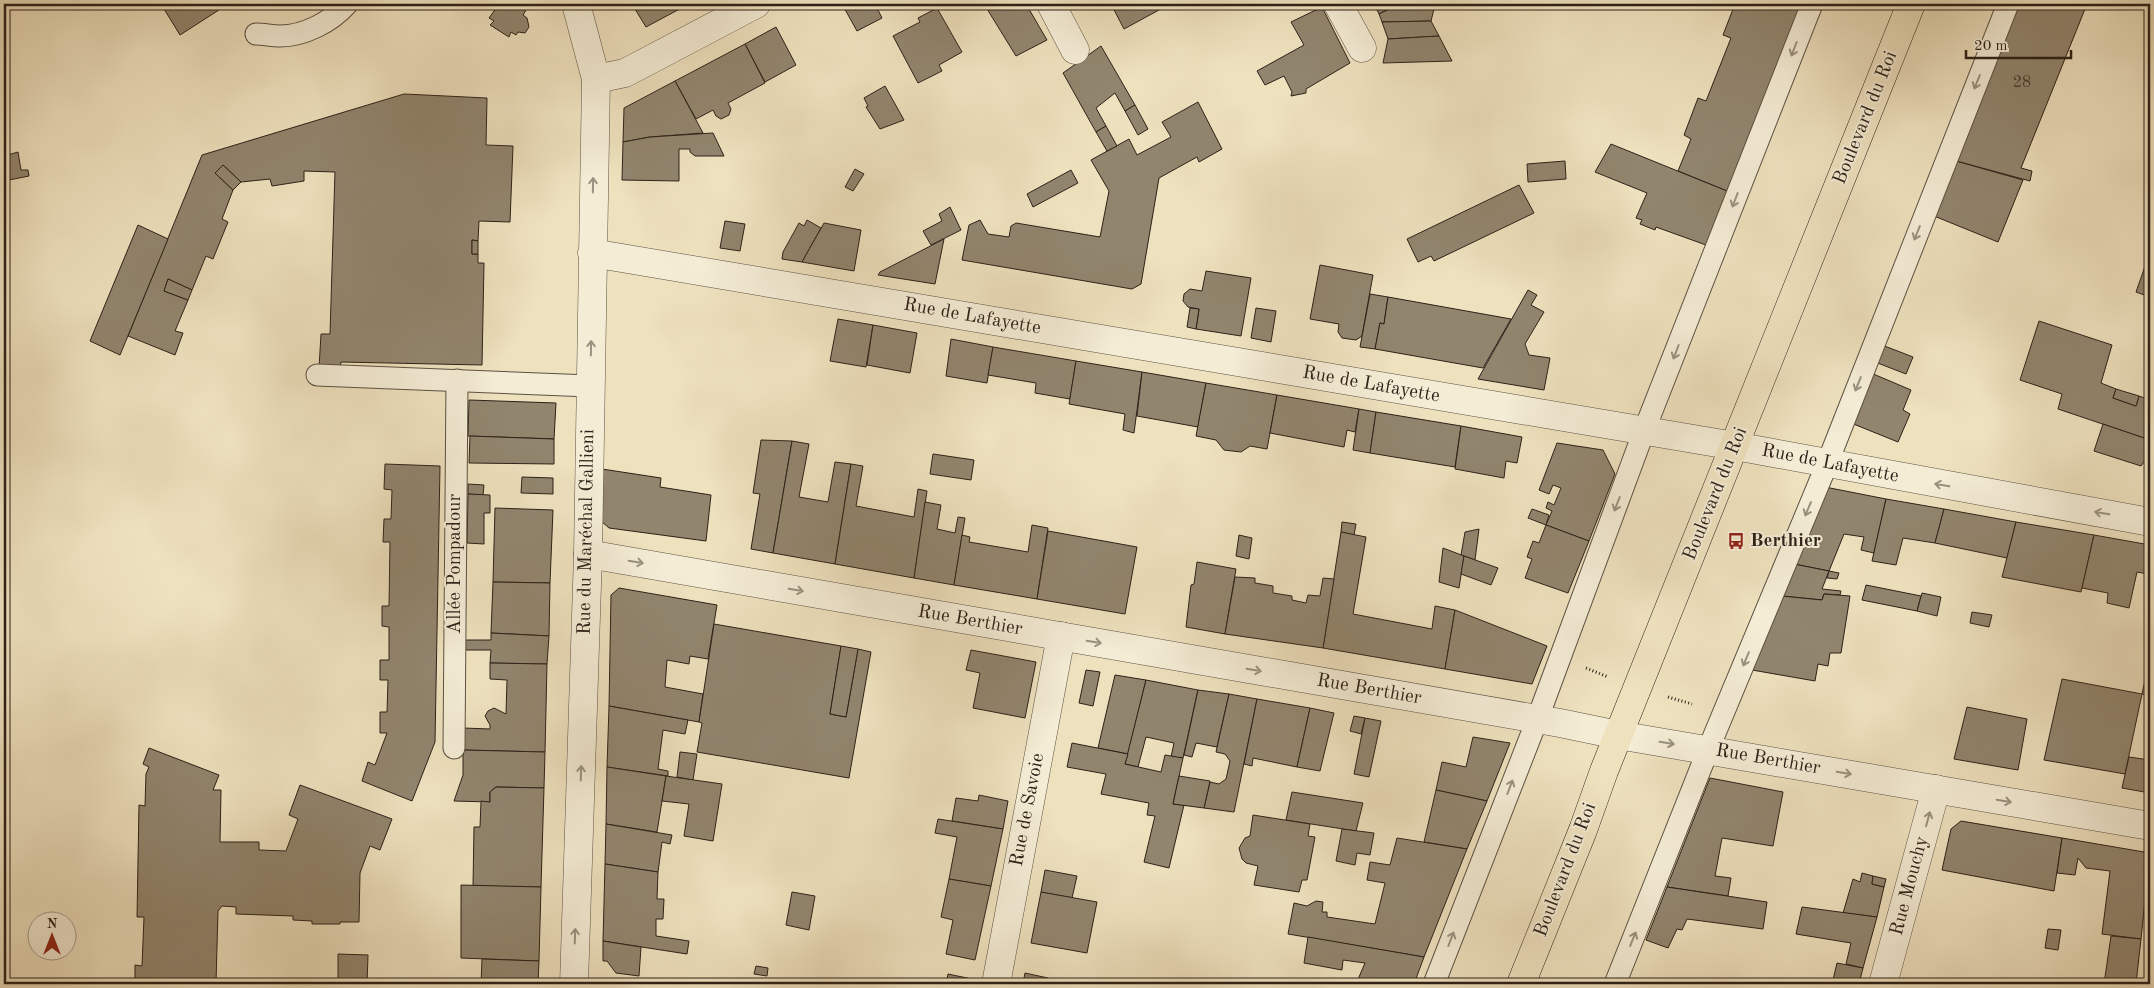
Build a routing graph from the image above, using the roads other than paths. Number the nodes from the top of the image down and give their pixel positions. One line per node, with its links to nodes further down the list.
1 (347, 4): 9 (lane)
2 (576, 4): 12 (street, Rue du Maréchal Gallieni)
3 (756, 4): 12 (street)
4 (1051, 4): 11 (street)
5 (1338, 4): 10 (street)
6 (1812, 4): 17 (lane, one-way to 17)
7 (1911, 4): 18 (main road, Boulevard du Roi)
8 (2008, 4): 19 (lane, one-way to 19)
9 (256, 34)
10 (1362, 48)
11 (1075, 50)
12 (596, 79): 13 (street, Rue du Maréchal Gallieni, one-way to 12)
13 (592, 253): 16 (street, Rue du Maréchal Gallieni, one-way to 13); 17 (street, Rue de Lafayette)
14 (317, 375): 15 (lane)
15 (457, 380): 16 (lane); 25 (lane, Allée Pompadour)
16 (590, 386): 21 (street, Rue du Maréchal Gallieni)
17 (1644, 432): 18 (street, Rue de Lafayette); 23 (lane, one-way to 23)
18 (1735, 446): 19 (street, Rue de Lafayette); 24 (main road, Boulevard du Roi)
19 (1827, 464): 20 (street, Rue de Lafayette, one-way to 19); 26 (lane, one-way to 26)
20 (2150, 522)
21 (588, 554): 22 (street, Rue Berthier, one-way to 22); 29 (street, Rue du Maréchal Gallieni, one-way to 21)
22 (1061, 636): 23 (street, Rue Berthier, one-way to 23); 30 (street, Rue de Savoie)
23 (1537, 720): 24 (street, Rue Berthier); 31 (lane, one-way to 23)
24 (1618, 735): 26 (street, Rue Berthier, one-way to 26); 32 (main road, Boulevard du Roi)
25 (454, 748)
26 (1708, 750): 27 (street, Rue Berthier, one-way to 27); 33 (lane, one-way to 26)
27 (1936, 789): 28 (street, Rue Berthier, one-way to 28); 34 (street, Rue Mouchy, one-way to 27)
28 (2150, 826)
29 (574, 984)
30 (996, 984)
31 (1434, 984)
32 (1521, 984)
33 (1615, 984)
34 (1883, 984)

